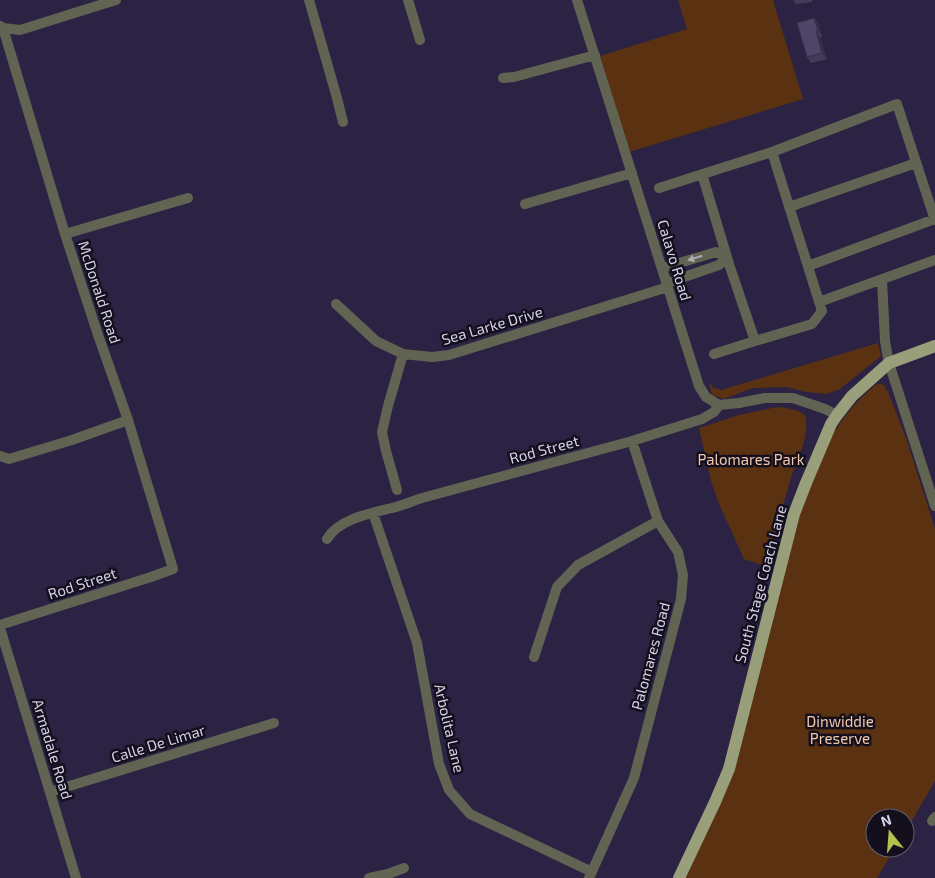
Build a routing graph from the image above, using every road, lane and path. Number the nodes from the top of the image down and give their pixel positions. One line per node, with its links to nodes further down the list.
1 (116, 0): 5 (street)
2 (309, 0): 9 (street)
3 (408, 0): 6 (street)
4 (577, 0): 7 (street, Calavo Road)
5 (1, 28): 19 (street, McDonald Road)
6 (420, 40)
7 (594, 55): 8 (street); 12 (street, Calavo Road)
8 (503, 78)
9 (343, 122)
10 (772, 152): 11 (street); 13 (street); 17 (street)
11 (916, 163): 17 (street); 18 (street)
12 (632, 173): 16 (street); 23 (street, Calavo Road)
13 (702, 174): 14 (street); 20 (street)
14 (659, 188)
15 (188, 198): 19 (street)
16 (525, 204)
17 (789, 207): 22 (street)
18 (935, 220): 22 (street)
19 (65, 234): 35 (street, McDonald Road)
20 (727, 256): 23 (street, one-way to 23); 25 (street, Sea Larke Drive); 28 (street)
21 (935, 260): 24 (street)
22 (808, 266): 26 (street)
23 (663, 268): 25 (street, Calavo Road)
24 (882, 279): 26 (street); 32 (street)
25 (668, 285): 30 (street, Sea Larke Drive); 33 (street, Calavo Road)
26 (820, 302): 28 (street)
27 (336, 304): 30 (street, Sea Larke Drive)
28 (755, 341): 31 (street)
29 (935, 346): 32 (main road, South Stage Coach Lane)
30 (403, 354): 38 (street)
31 (714, 354)
32 (889, 363): 34 (main road, South Stage Coach Lane); 39 (street)
33 (719, 405): 34 (street); 36 (street, Rod Street)
34 (837, 415): 52 (main road, South Stage Coach Lane)
35 (128, 420): 37 (street); 43 (street, McDonald Road)
36 (632, 441): 40 (street, Rod Street); 41 (street, Palomares Road)
37 (0, 456)
38 (397, 490)
39 (935, 506)
40 (373, 513): 42 (street, Rod Street); 49 (street, Arbolita Lane)
41 (658, 521): 45 (street); 49 (street, Palomares Road)
42 (327, 539)
43 (173, 569): 44 (street, Rod Street)
44 (0, 626): 47 (street, Armadale Road)
45 (534, 657)
46 (274, 723): 47 (street, Calle De Limar)
47 (50, 792): 50 (street, Armadale Road)
48 (404, 868): 51 (street)
49 (590, 875)
50 (76, 878)
51 (369, 878)
52 (679, 878)

